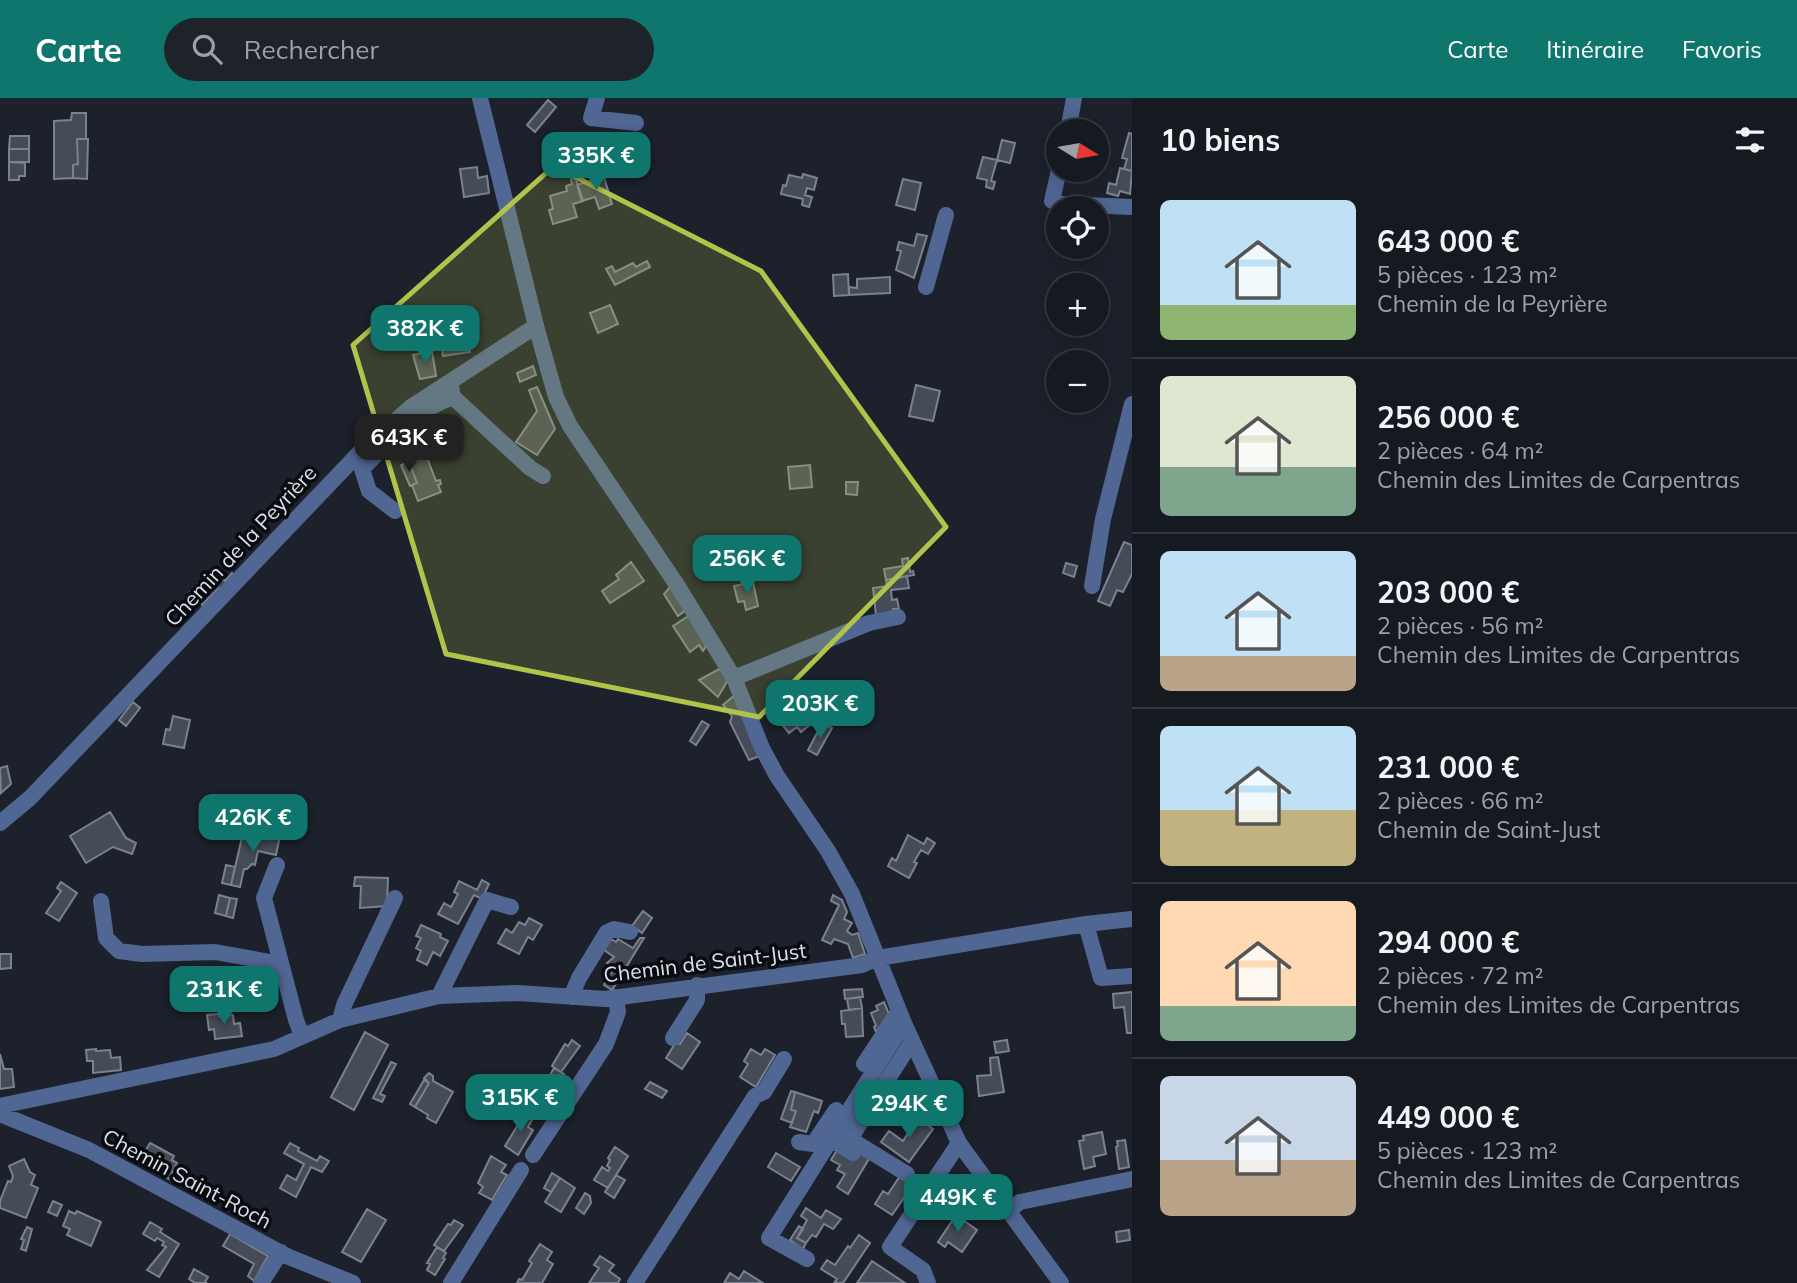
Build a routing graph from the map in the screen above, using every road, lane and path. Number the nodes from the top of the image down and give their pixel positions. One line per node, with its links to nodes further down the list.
1 (480, 98): 10 (street)
2 (597, 98): 5 (street)
3 (1074, 98): 4 (street)
4 (1070, 119)
5 (636, 123)
6 (1056, 182): 7 (street)
7 (1132, 207)
8 (946, 215): 9 (street)
9 (926, 287)
10 (536, 326): 11 (street, Chemin de la Peyrière); 17 (street)
11 (452, 389): 13 (street); 14 (street); 18 (street, Chemin de la Peyrière)
12 (1132, 404): 15 (street)
13 (543, 476)
14 (395, 511)
15 (1092, 586)
16 (898, 617): 17 (street)
17 (734, 678): 27 (street)
18 (0, 822)
19 (277, 865): 28 (street)
20 (395, 898): 35 (street)
21 (101, 901): 28 (street)
22 (511, 907): 33 (street)
23 (469, 916): 33 (street)
24 (1132, 919): 25 (street, Chemin de Saint-Just)
25 (1086, 924): 27 (street, Chemin de Saint-Just); 29 (street)
26 (630, 932): 31 (street)
27 (878, 958): 30 (street, Chemin de Saint-Just); 34 (street)
28 (281, 964): 36 (street)
29 (1132, 976)
30 (697, 985): 32 (street, Chemin de Saint-Just); 37 (street)
31 (571, 997): 32 (street, Chemin de Saint-Just); 33 (street, Chemin de Saint-Just)
32 (617, 997): 46 (street)
33 (433, 998): 35 (street, Chemin de Saint-Just)
34 (901, 1017): 38 (street); 40 (street); 43 (street)
35 (340, 1020): 36 (street, Chemin de Saint-Just)
36 (302, 1036): 41 (street, Chemin de Saint-Just)
37 (673, 1038)
38 (912, 1041): 44 (street); 48 (street)
39 (784, 1059): 57 (street)
40 (860, 1091): 45 (street); 52 (street)
41 (0, 1106)
42 (0, 1114): 51 (street, Chemin Saint-Roch)
43 (799, 1142)
44 (960, 1143): 50 (street); 58 (street)
45 (853, 1153)
46 (533, 1154)
47 (521, 1170): 56 (street)
48 (907, 1174)
49 (1132, 1179): 50 (street)
50 (1008, 1211): 53 (street)
51 (281, 1252): 54 (street); 55 (street, Chemin Saint-Roch)
52 (807, 1259)
53 (1055, 1280)
54 (261, 1283)
55 (353, 1283)
56 (451, 1283)
57 (635, 1283)
58 (928, 1283)

